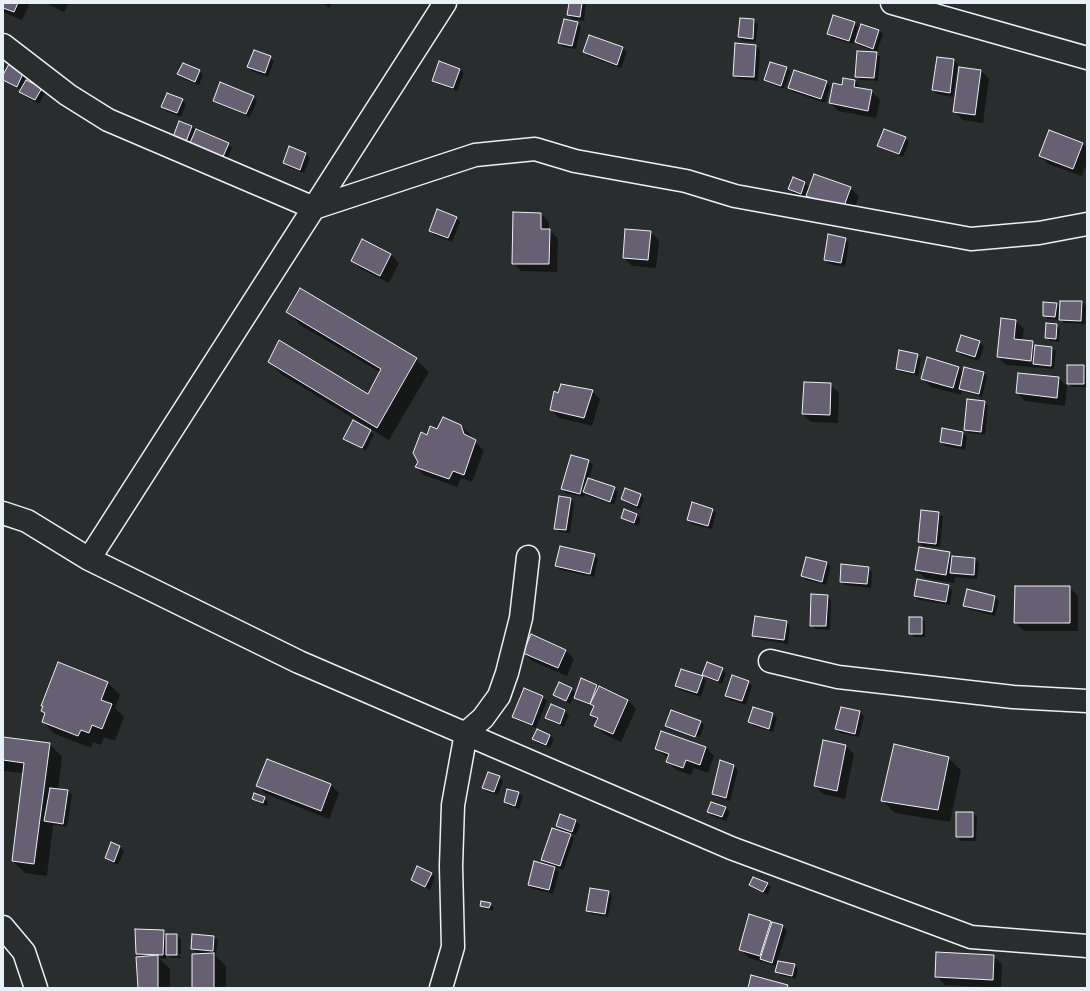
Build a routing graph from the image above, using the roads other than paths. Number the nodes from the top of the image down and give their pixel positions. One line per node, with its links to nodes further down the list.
1 (445, 3): 5 (street)
2 (892, 3): 4 (street)
3 (3, 44): 5 (street)
4 (1087, 58)
5 (314, 208): 6 (street); 9 (street)
6 (1087, 224)
7 (3, 512): 9 (street)
8 (528, 557): 12 (street)
9 (89, 559): 12 (street)
10 (770, 661): 11 (street)
11 (1087, 700)
12 (466, 734): 14 (street); 16 (street)
13 (3, 927): 15 (street)
14 (1087, 946)
15 (36, 988)
16 (441, 988)

